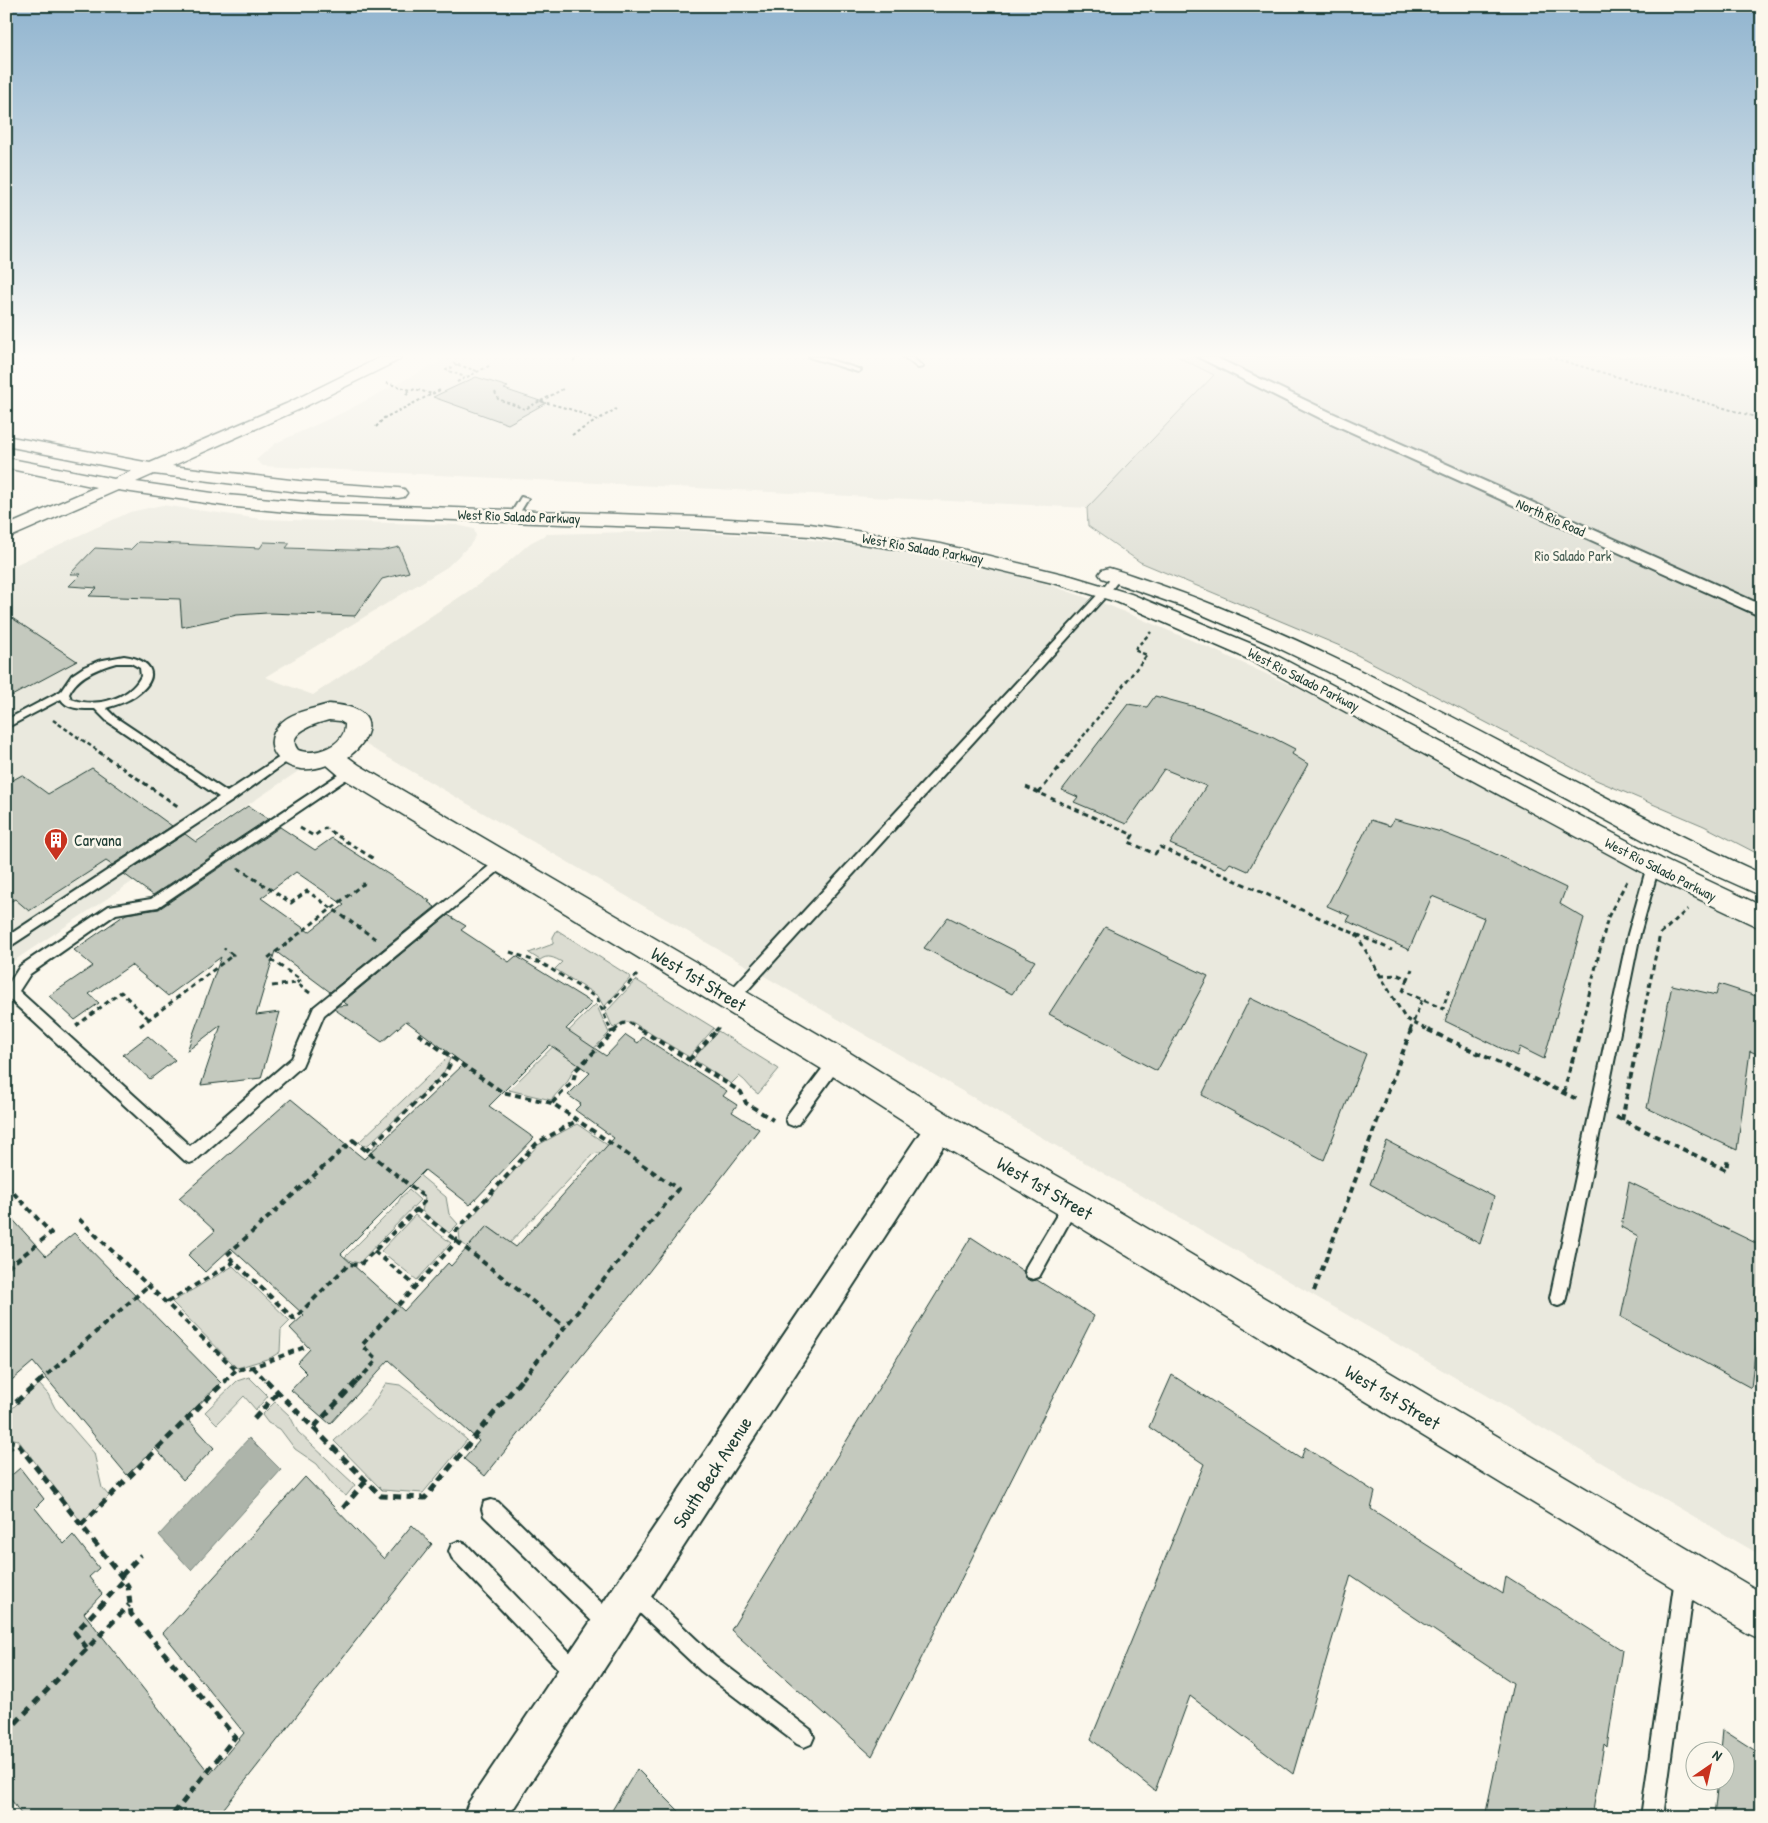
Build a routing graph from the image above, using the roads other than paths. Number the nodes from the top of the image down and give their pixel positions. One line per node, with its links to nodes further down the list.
1 (12, 442): 5 (main road)
2 (213, 442): 5 (main road)
3 (1385, 442): 11 (street, North Rio Road)
4 (6, 463): 6 (main road, West Rio Salado Parkway)
5 (154, 468): 6 (main road); 7 (main road)
6 (117, 485): 8 (main road, West Rio Salado Parkway); 9 (main road)
7 (418, 494)
8 (515, 504): 10 (main road, West Rio Salado Parkway); 10 (main road, West Rio Salado Parkway)
9 (6, 533)
10 (1111, 584): 18 (main road, West Rio Salado Parkway); 20 (main road, West Rio Salado Parkway); 24 (lane)
11 (1762, 612)
12 (64, 693): 13 (lane); 13 (lane); 14 (lane)
13 (98, 706): 17 (lane)
14 (6, 725)
15 (290, 756): 16 (main road); 16 (main road); 17 (lane)
16 (341, 763): 19 (main road, West 1st Street); 19 (lane)
17 (228, 798): 23 (lane)
18 (1670, 844): 20 (main road); 21 (main road, West Rio Salado Parkway)
19 (502, 862): 24 (main road, West 1st Street)
20 (1653, 866): 22 (main road, West Rio Salado Parkway); 30 (lane)
21 (1762, 886)
22 (1762, 918)
23 (6, 944)
24 (725, 1012): 25 (main road, West 1st Street)
25 (836, 1061): 26 (lane); 27 (main road, West 1st Street)
26 (787, 1122)
27 (940, 1127): 28 (main road, West 1st Street); 34 (street, South Beck Avenue)
28 (1072, 1203): 29 (lane); 33 (main road, West 1st Street)
29 (1034, 1271)
30 (1558, 1298)
31 (492, 1509): 36 (lane)
32 (459, 1551): 37 (lane)
33 (1686, 1573): 35 (main road, West 1st Street); 40 (lane)
34 (633, 1593): 36 (street, South Beck Avenue); 38 (lane)
35 (1762, 1618)
36 (611, 1626): 37 (street, South Beck Avenue)
37 (578, 1675): 39 (street, South Beck Avenue)
38 (804, 1737)
39 (484, 1817)
40 (1652, 1817)

